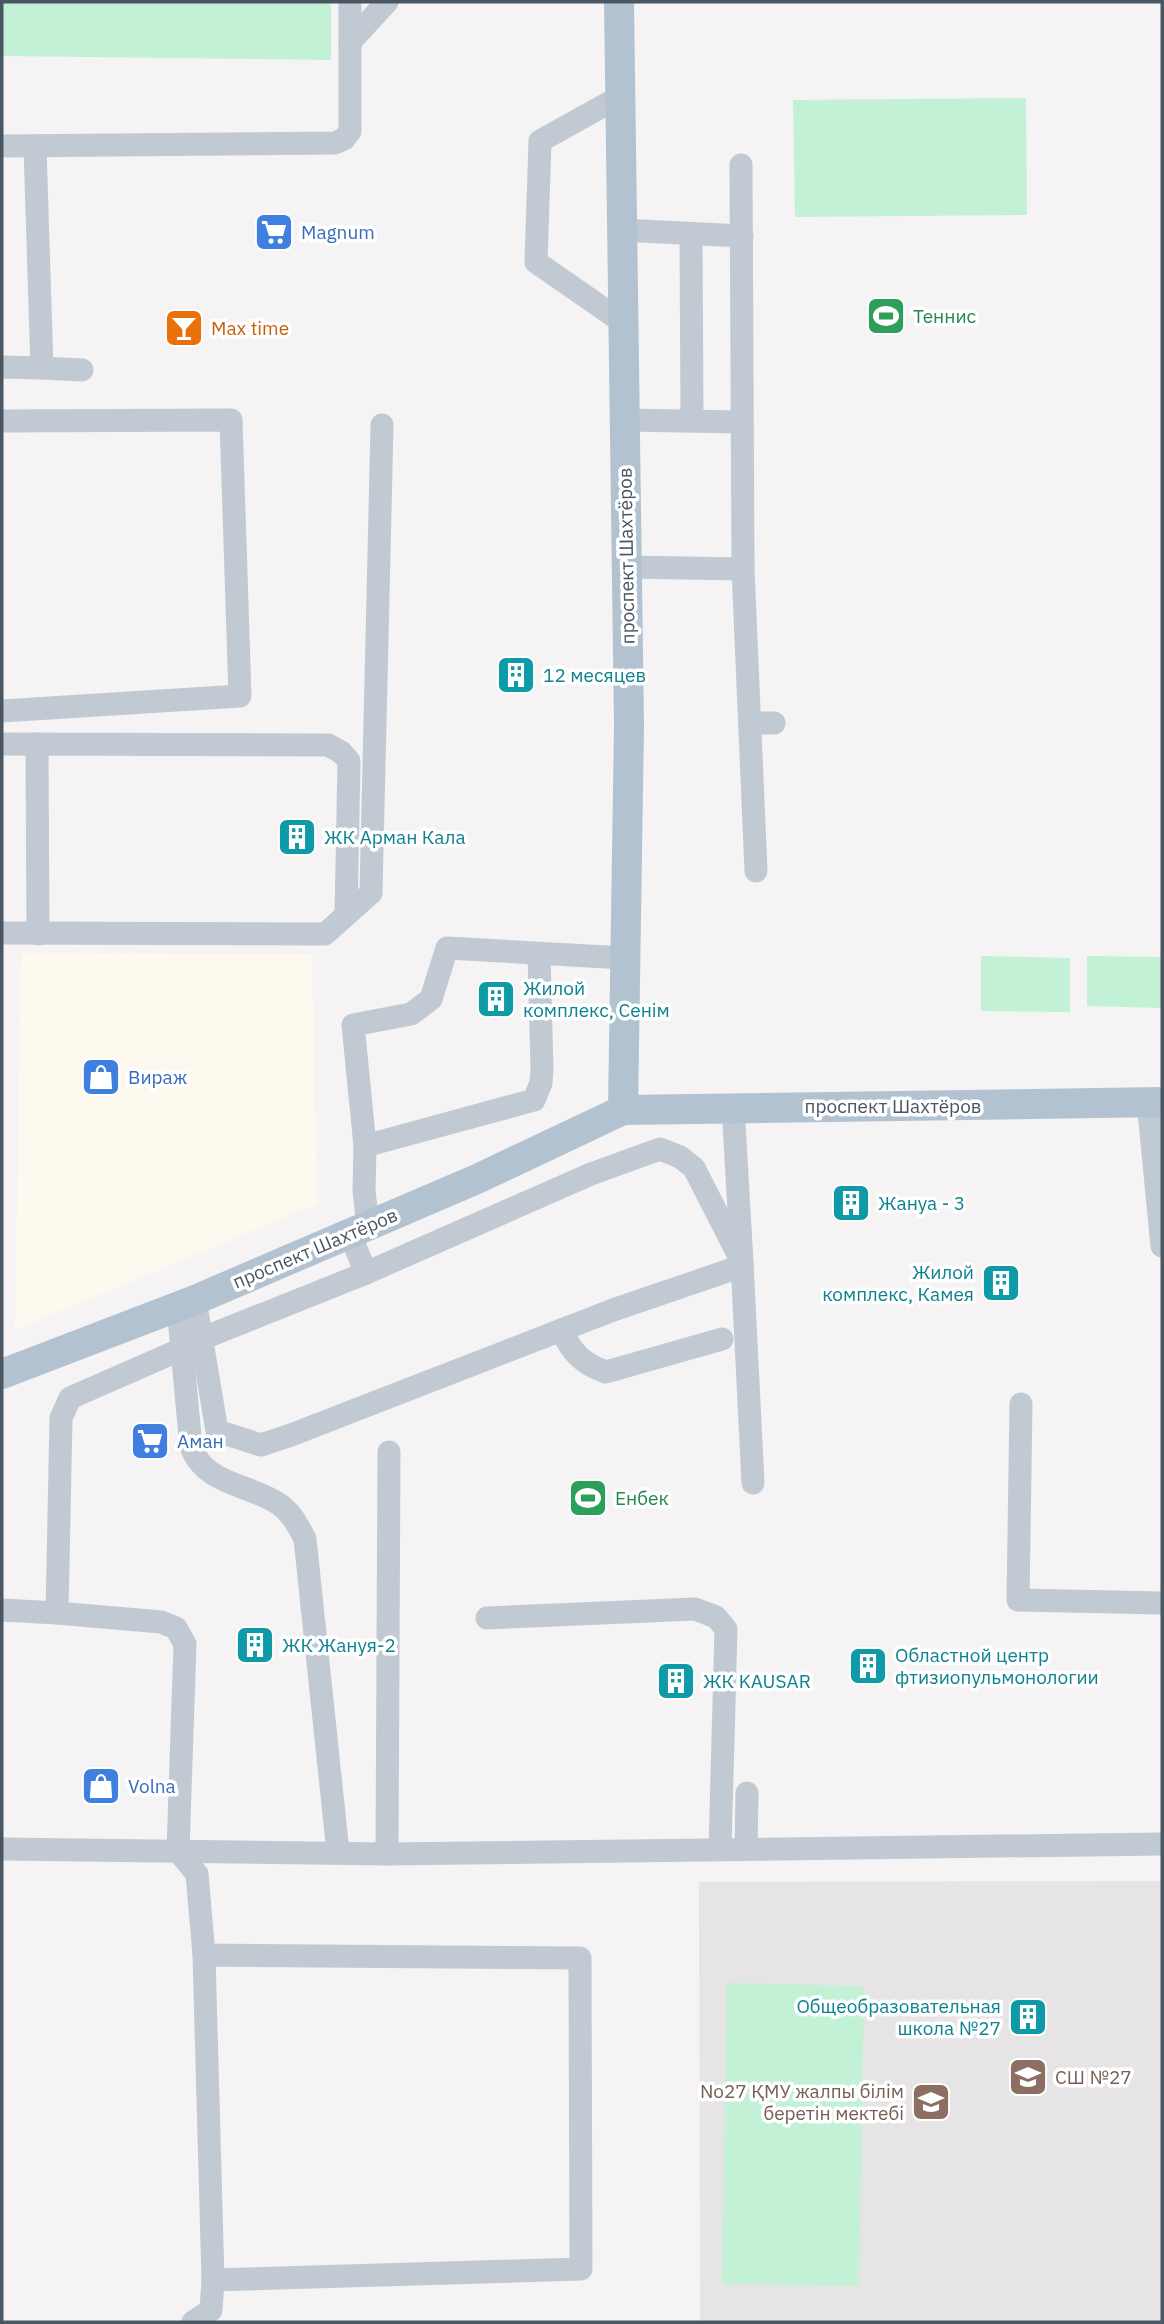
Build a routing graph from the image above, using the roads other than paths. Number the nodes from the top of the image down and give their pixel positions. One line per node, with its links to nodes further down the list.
1 (349, 2): 4 (street)
2 (387, 2): 4 (street)
3 (619, 2): 5 (main road, проспект Шахтёров)
4 (350, 42): 7 (street)
5 (621, 96): 9 (main road, проспект Шахтёров); 12 (street)
6 (2, 146): 7 (street)
7 (35, 147): 14 (street)
8 (741, 165): 11 (street)
9 (621, 230): 10 (street); 12 (main road, проспект Шахтёров)
10 (691, 234): 11 (street); 17 (street)
11 (742, 236): 19 (street)
12 (621, 321): 16 (main road, проспект Шахтёров)
13 (2, 367): 14 (street)
14 (42, 368): 15 (street)
15 (82, 370)
16 (624, 419): 17 (street); 21 (main road, проспект Шахтёров)
17 (692, 419): 19 (street)
18 (2, 421): 23 (street)
19 (741, 422): 22 (street)
20 (382, 425): 29 (street)
21 (626, 568): 22 (street); 33 (main road, проспект Шахтёров)
22 (743, 569): 24 (street)
23 (2, 711)
24 (750, 723): 25 (street); 28 (street)
25 (774, 723)
26 (2, 744): 27 (street)
27 (37, 744): 29 (street); 31 (street)
28 (756, 871)
29 (346, 915): 31 (street)
30 (2, 933): 31 (street)
31 (38, 934)
32 (539, 954): 33 (street); 37 (street); 37 (street)
33 (624, 958): 36 (main road, проспект Шахтёров)
34 (1155, 1102): 35 (main road, проспект Шахтёров); 39 (street)
35 (733, 1107): 36 (main road, проспект Шахтёров); 40 (street)
36 (623, 1110): 38 (main road, проспект Шахтёров)
37 (365, 1146): 38 (street)
38 (358, 1228): 41 (street); 42 (main road, проспект Шахтёров)
39 (1162, 1246)
40 (742, 1262): 41 (street); 43 (street); 49 (street)
41 (366, 1273): 45 (street)
42 (186, 1303): 45 (street); 46 (main road, проспект Шахтёров)
43 (561, 1330): 44 (street); 45 (street)
44 (722, 1339)
45 (192, 1343): 52 (street); 60 (street)
46 (2, 1374)
47 (1021, 1404): 50 (street)
48 (389, 1452): 61 (street)
49 (752, 1483)
50 (1162, 1603)
51 (2, 1611): 52 (street)
52 (58, 1613): 59 (street)
53 (487, 1618): 57 (street)
54 (747, 1793): 58 (street)
55 (1162, 1844): 58 (street)
56 (2, 1849): 59 (street)
57 (720, 1849): 58 (street); 61 (street)
58 (746, 1849)
59 (178, 1850): 60 (street); 62 (street)
60 (338, 1852): 61 (street)
61 (387, 1854)
62 (204, 1955): 63 (street); 63 (street)
63 (214, 2280): 64 (street)
64 (193, 2322)

